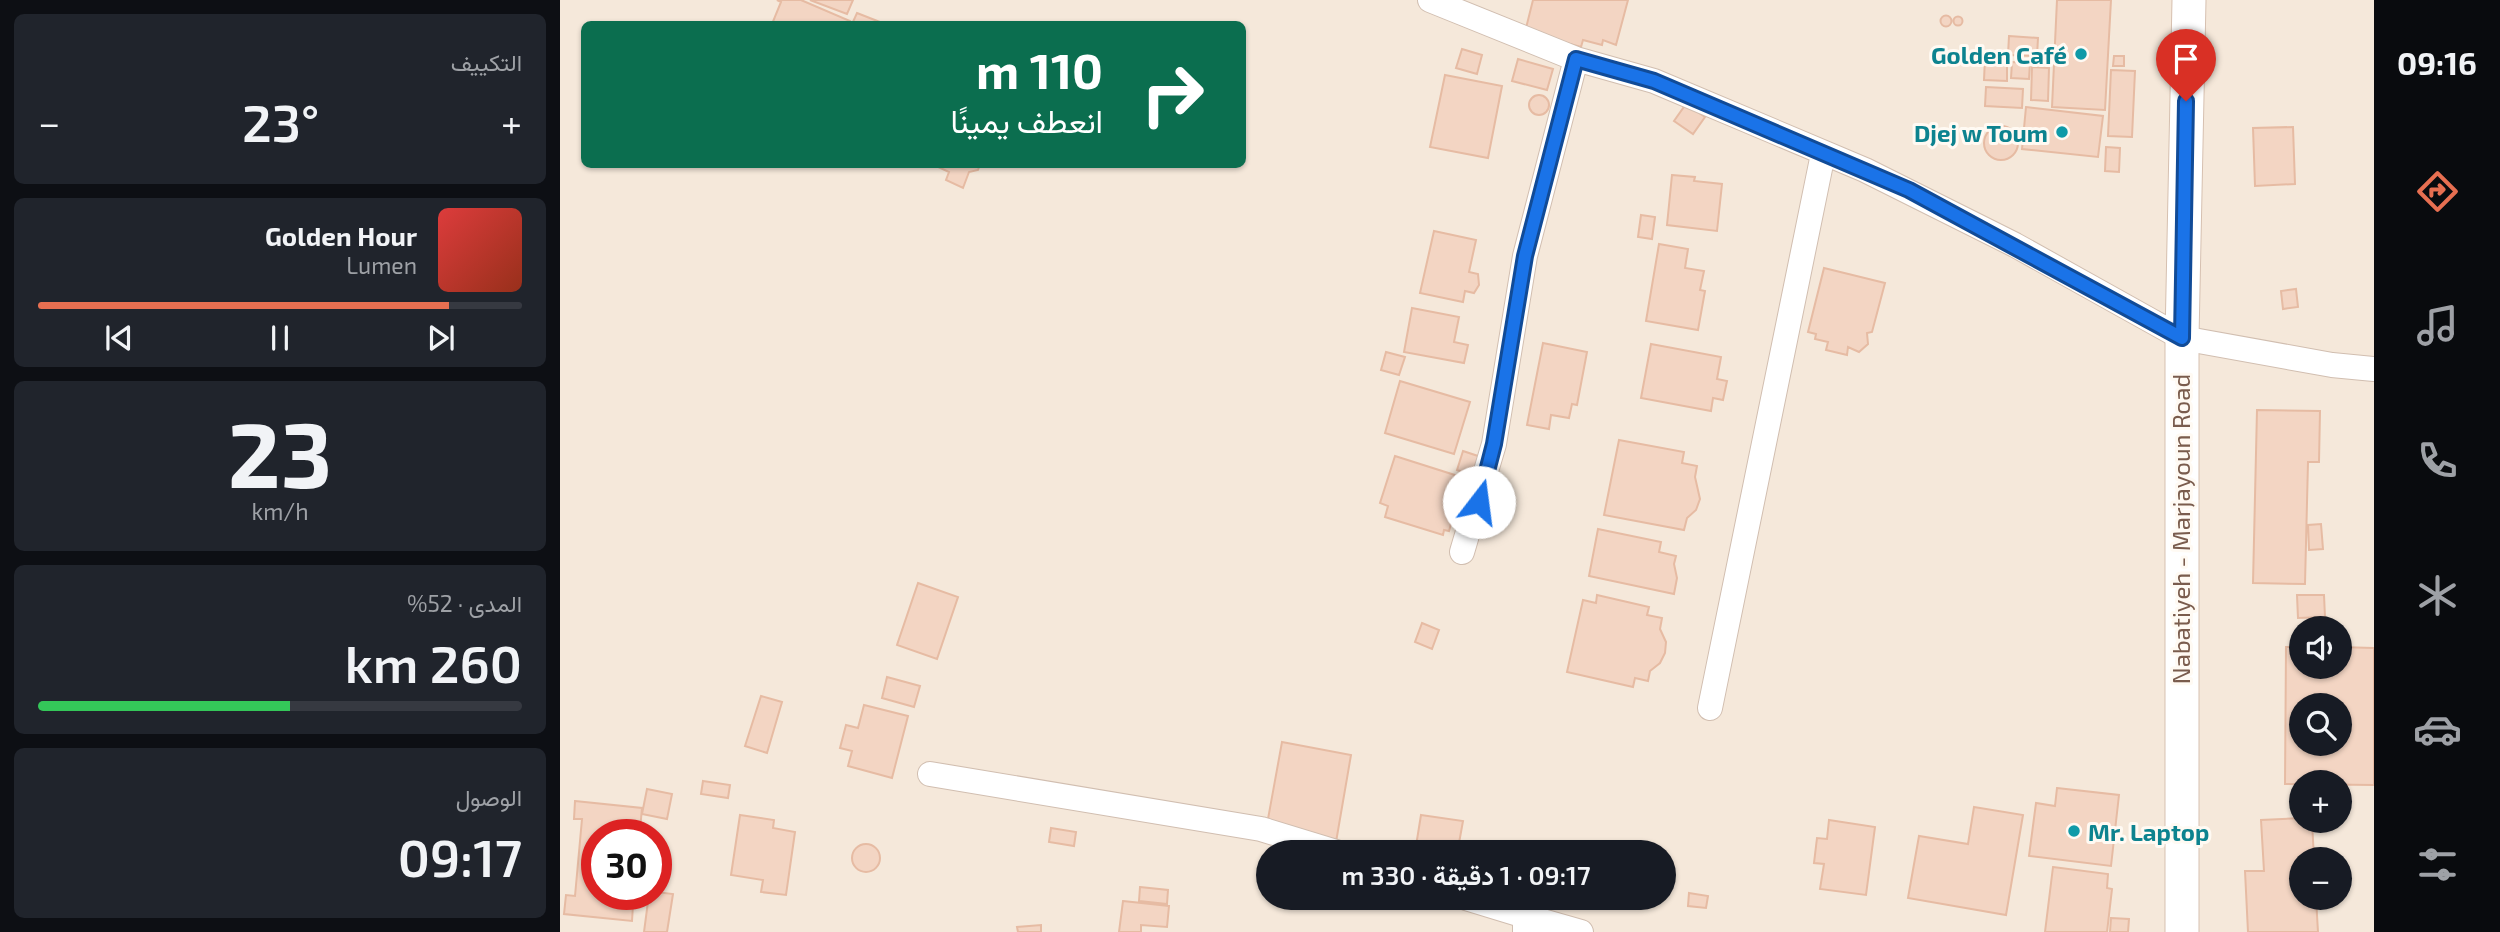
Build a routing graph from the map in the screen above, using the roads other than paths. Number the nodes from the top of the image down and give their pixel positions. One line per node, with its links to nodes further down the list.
1 (1430, 0): 3 (street)
2 (2189, 0): 5 (main road, Nabatiyeh - Marjayoun Road)
3 (1576, 59): 4 (street); 7 (street)
4 (1823, 154): 5 (street); 8 (street)
5 (2182, 338): 6 (street); 14 (main road, Nabatiyeh - Marjayoun Road)
6 (2374, 369)
7 (1462, 552)
8 (1710, 709)
9 (930, 774): 10 (street)
10 (1297, 840)
11 (1493, 910): 12 (street)
12 (1525, 924): 13 (street)
13 (1581, 932)
14 (2182, 932)

